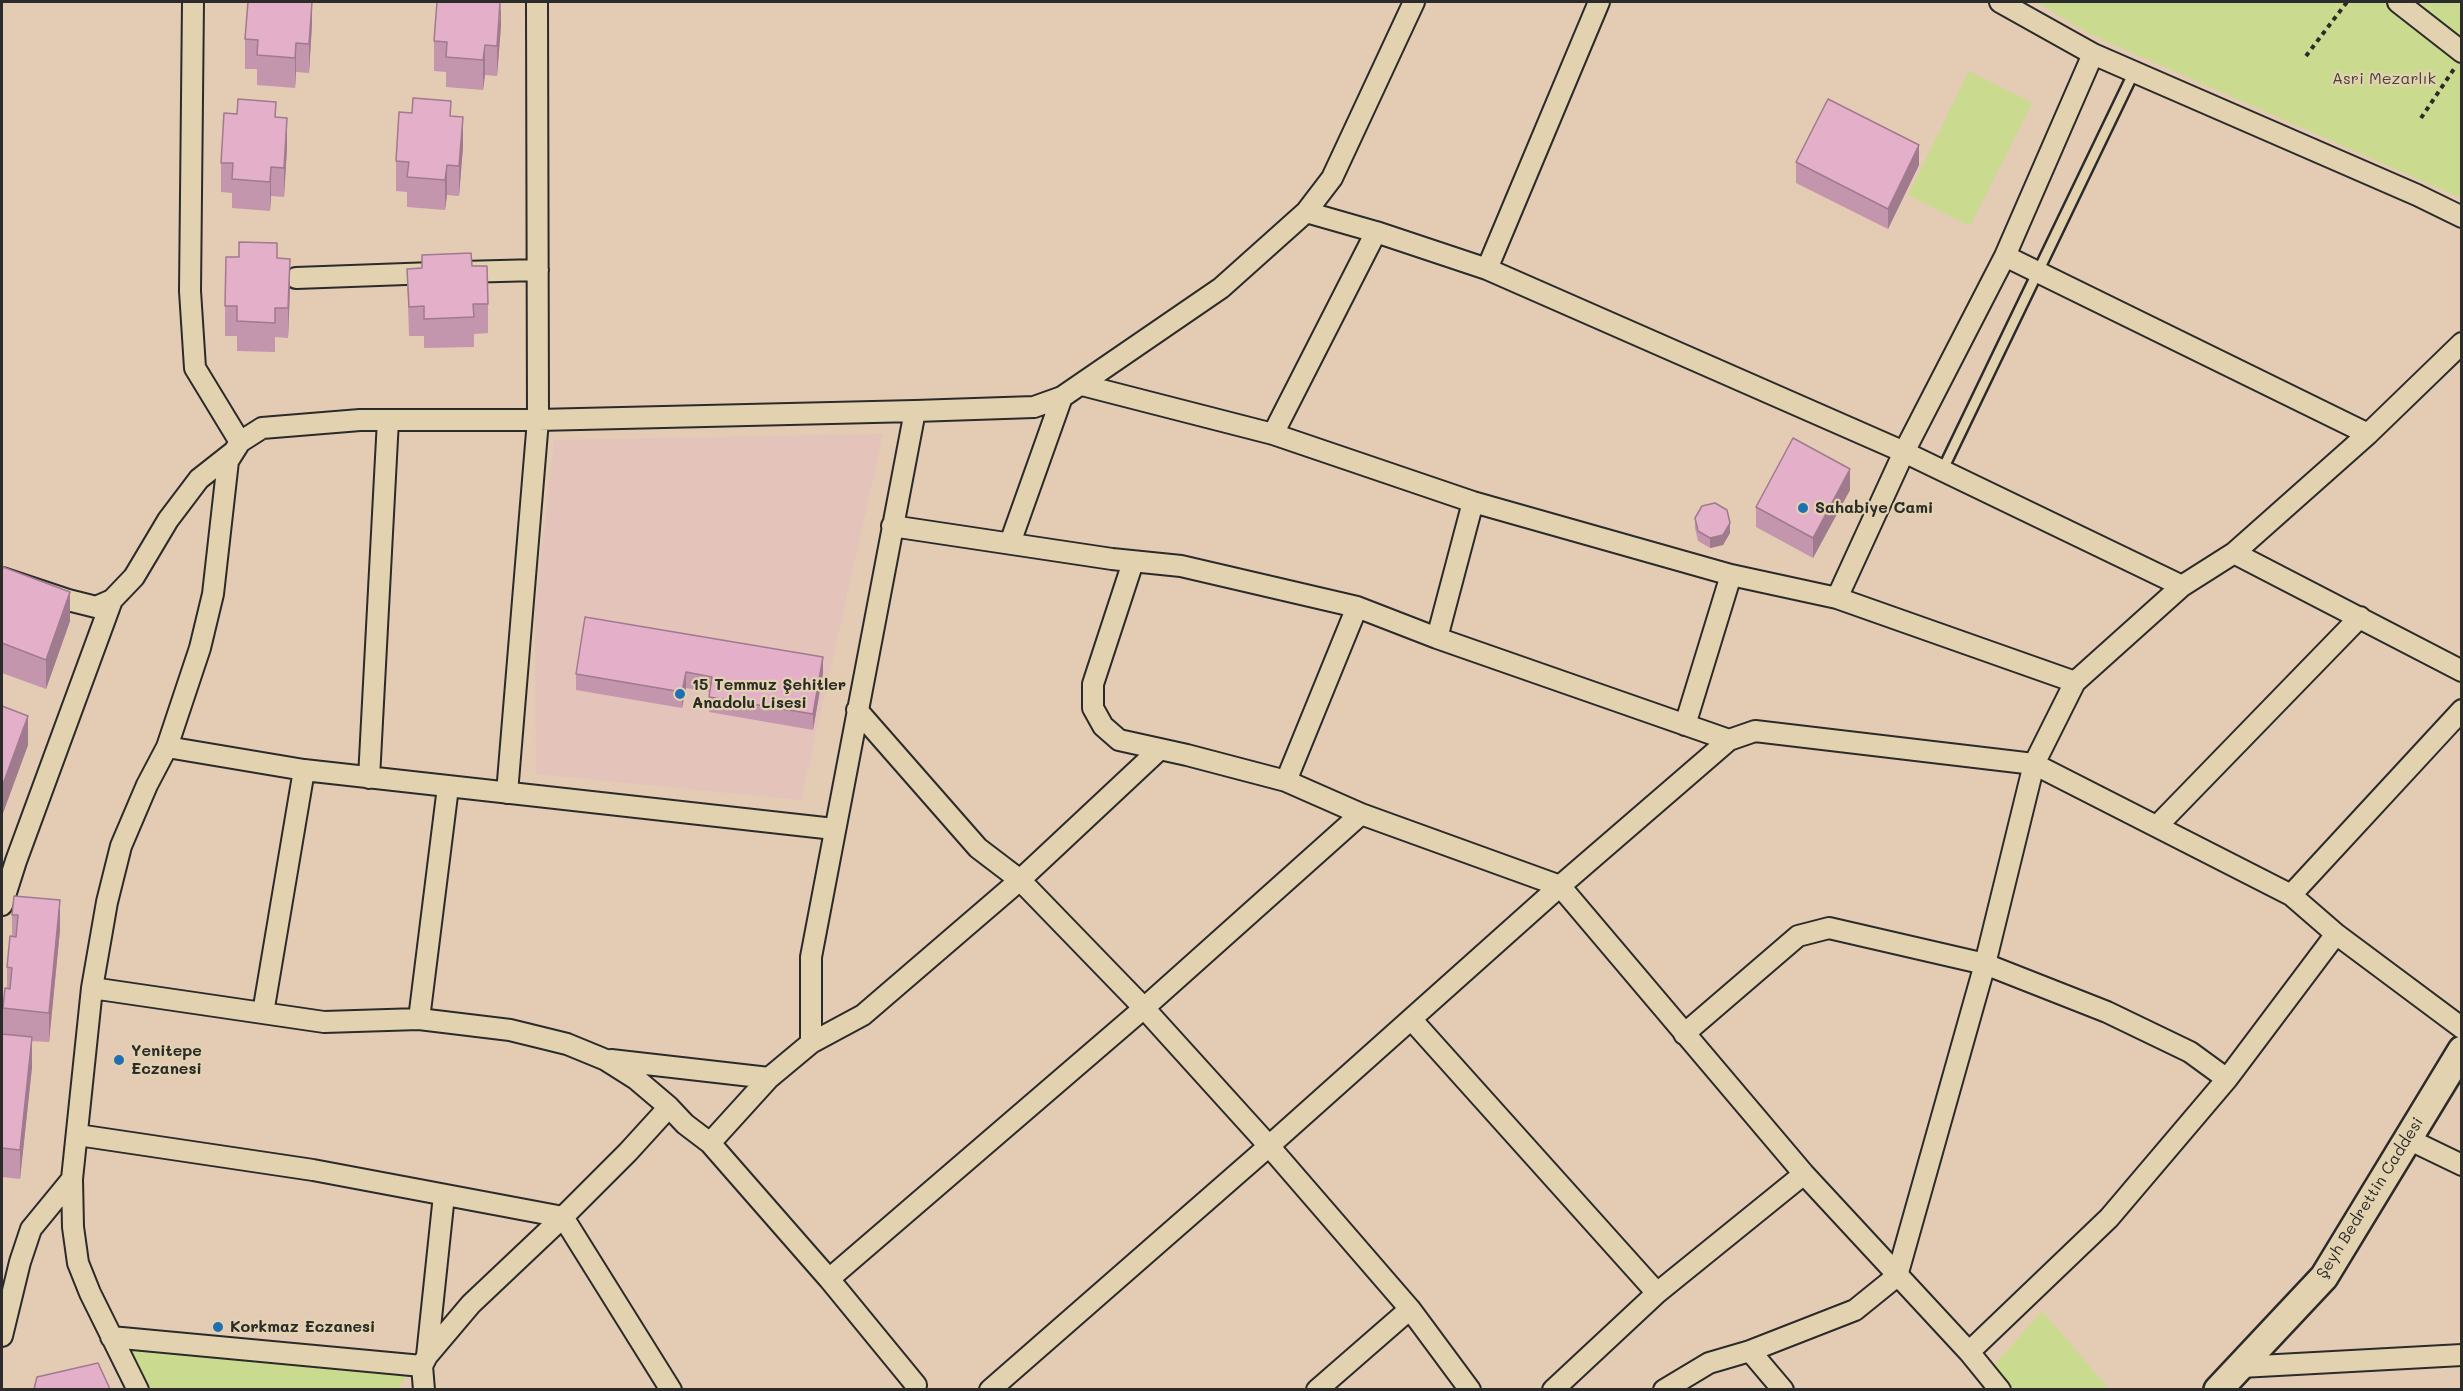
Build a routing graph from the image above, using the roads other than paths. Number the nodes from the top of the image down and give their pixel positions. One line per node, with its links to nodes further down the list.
1 (193, 2): 26 (street)
2 (537, 2): 15 (street)
3 (1414, 2): 10 (street)
4 (1599, 2): 14 (street)
5 (2398, 2): 8 (street)
6 (2012, 4): 7 (street)
7 (2093, 54): 9 (street); 13 (street)
8 (2459, 59)
9 (2134, 72): 11 (street); 16 (lane)
10 (1306, 212): 12 (street); 19 (street)
11 (2462, 217)
12 (1376, 232): 14 (street); 24 (street)
13 (2005, 256): 16 (street); 27 (street)
14 (1487, 269): 27 (street)
15 (538, 270): 17 (street); 23 (street)
16 (2038, 272): 25 (street); 28 (lane)
17 (296, 278)
18 (2462, 343): 25 (street)
19 (1082, 385): 20 (street); 24 (street)
20 (1062, 397): 21 (street); 31 (street)
21 (915, 411): 23 (street); 30 (street)
22 (388, 420): 23 (street); 26 (street); 52 (street)
23 (538, 420): 55 (street)
24 (1273, 434): 29 (street)
25 (2368, 434): 32 (street)
26 (237, 447): 38 (street); 48 (street)
27 (1904, 452): 28 (street); 37 (street)
28 (1942, 471): 36 (street)
29 (1473, 502): 34 (street); 41 (street)
30 (892, 526): 31 (street); 44 (street)
31 (1010, 543): 33 (street)
32 (2234, 553): 36 (street); 40 (street)
33 (1133, 562): 39 (street); 49 (street)
34 (1731, 575): 37 (street); 46 (street)
35 (2, 578): 38 (street)
36 (2182, 586): 43 (street)
37 (1837, 598): 43 (street)
38 (112, 600): 59 (street)
39 (1357, 607): 41 (street); 53 (street)
40 (2360, 617): 42 (street); 57 (street)
41 (1437, 638): 46 (street)
42 (2458, 663)
43 (2075, 682): 50 (street)
44 (857, 710): 58 (street); 60 (street)
45 (2462, 710): 62 (street)
46 (1686, 725): 47 (street)
47 (1729, 740): 50 (street); 61 (street)
48 (167, 747): 51 (street); 66 (street)
49 (1160, 749): 53 (street); 60 (street)
50 (2034, 764): 57 (street); 65 (street)
51 (304, 770): 52 (street); 68 (street)
52 (369, 778): 54 (street)
53 (1286, 781): 56 (street)
54 (448, 787): 55 (street); 69 (street)
55 (507, 794): 58 (street)
56 (1361, 814): 61 (street); 67 (street)
57 (2157, 826): 62 (street)
58 (834, 829): 73 (street)
59 (9, 858): 63 (street)
60 (1020, 880): 67 (street); 73 (street)
61 (1560, 886): 70 (street); 72 (street)
62 (2290, 895): 64 (street)
63 (2, 905)
64 (2336, 934): 71 (street); 77 (street)
65 (1985, 964): 72 (street); 77 (street); 88 (street)
66 (92, 988): 68 (street); 79 (street)
67 (1144, 1008): 82 (street); 89 (street)
68 (263, 1013): 69 (street)
69 (419, 1019): 75 (street)
70 (1411, 1019): 82 (street); 90 (street)
71 (2462, 1028)
72 (1684, 1034): 84 (street)
73 (811, 1043): 76 (street)
74 (2462, 1050): 80 (main road, Şeyh Bedrettin Caddesi)
75 (606, 1060): 76 (street); 78 (street)
76 (769, 1078): 81 (street)
77 (2227, 1079): 95 (street)
78 (669, 1107): 81 (street); 87 (street)
79 (78, 1135): 85 (street); 86 (street)
80 (2408, 1139): 83 (street); 98 (main road, Şeyh Bedrettin Caddesi)
81 (710, 1143): 89 (street)
82 (1269, 1146): 91 (street); 103 (street)
83 (2462, 1165)
84 (1804, 1174): 88 (street); 90 (street)
85 (72, 1179): 92 (street); 93 (street)
86 (444, 1195): 87 (street); 97 (street)
87 (563, 1217): 97 (street); 102 (street)
88 (1897, 1276): 94 (street); 95 (street)
89 (829, 1280): 99 (street)
90 (1657, 1293): 106 (street)
91 (1410, 1309): 104 (street); 105 (street)
92 (2, 1336)
93 (111, 1337): 97 (street); 100 (street)
94 (1749, 1351): 107 (street); 108 (street)
95 (1969, 1352): 109 (street)
96 (2462, 1355): 98 (street)
97 (424, 1361): 101 (street)
98 (2241, 1367): 110 (main road, Şeyh Bedrettin Caddesi)
99 (914, 1388)
100 (138, 1389)
101 (424, 1389)
102 (671, 1389)
103 (990, 1389)
104 (1317, 1389)
105 (1470, 1389)
106 (1553, 1389)
107 (1664, 1389)
108 (1783, 1389)
109 (2000, 1389)
110 (2218, 1389)

